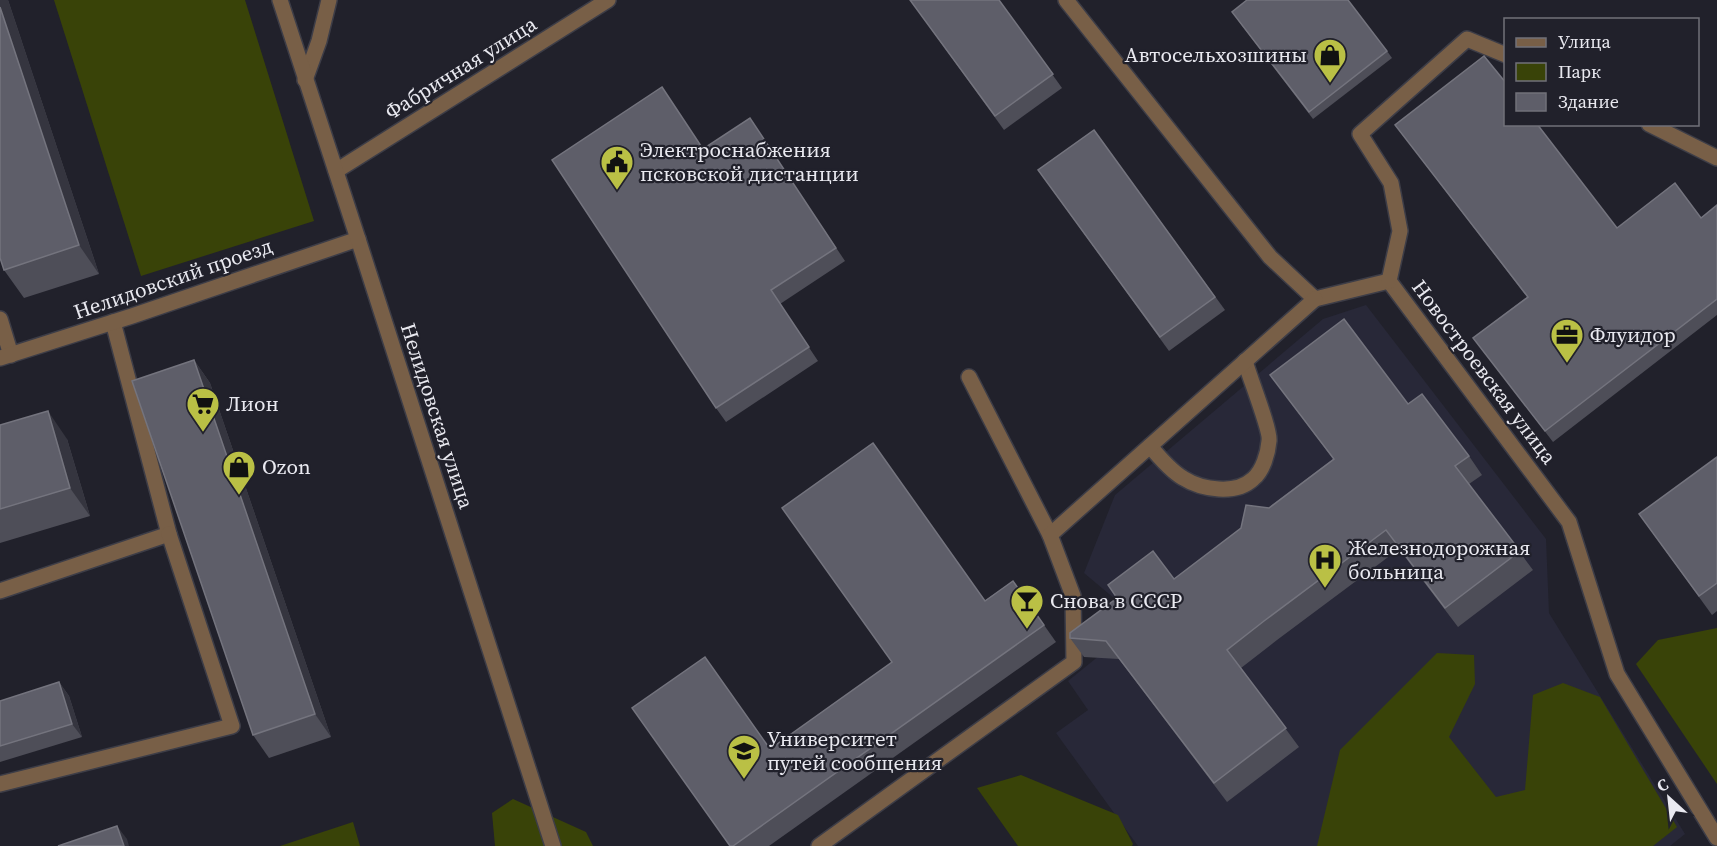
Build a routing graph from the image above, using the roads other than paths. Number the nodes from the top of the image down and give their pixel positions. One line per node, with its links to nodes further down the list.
1 (280, 0): 6 (street, Нелидовская улица)
2 (329, 0): 6 (street)
3 (608, 0): 9 (street, Фабричная улица)
4 (1066, 0): 12 (street)
5 (1504, 54): 11 (street)
6 (305, 80): 9 (street, Нелидовская улица)
7 (1653, 126): 8 (street)
8 (1717, 158)
9 (336, 171): 10 (street, Нелидовская улица)
10 (358, 238): 14 (street, Нелидовский проезд); 24 (street, Нелидовская улица)
11 (1389, 281): 12 (street, Новостроевская улица); 23 (street, Новостроевская улица)
12 (1315, 299): 16 (street)
13 (0, 320): 15 (street)
14 (113, 322): 15 (street, Нелидовский проезд); 19 (street)
15 (6, 357)
16 (1245, 361): 18 (street); 18 (street)
17 (969, 377): 20 (street)
18 (1150, 446): 20 (street)
19 (169, 534): 21 (street); 22 (street)
20 (1050, 535): 25 (street)
21 (0, 591)
22 (0, 784)
23 (1717, 838)
24 (553, 846)
25 (819, 846)

